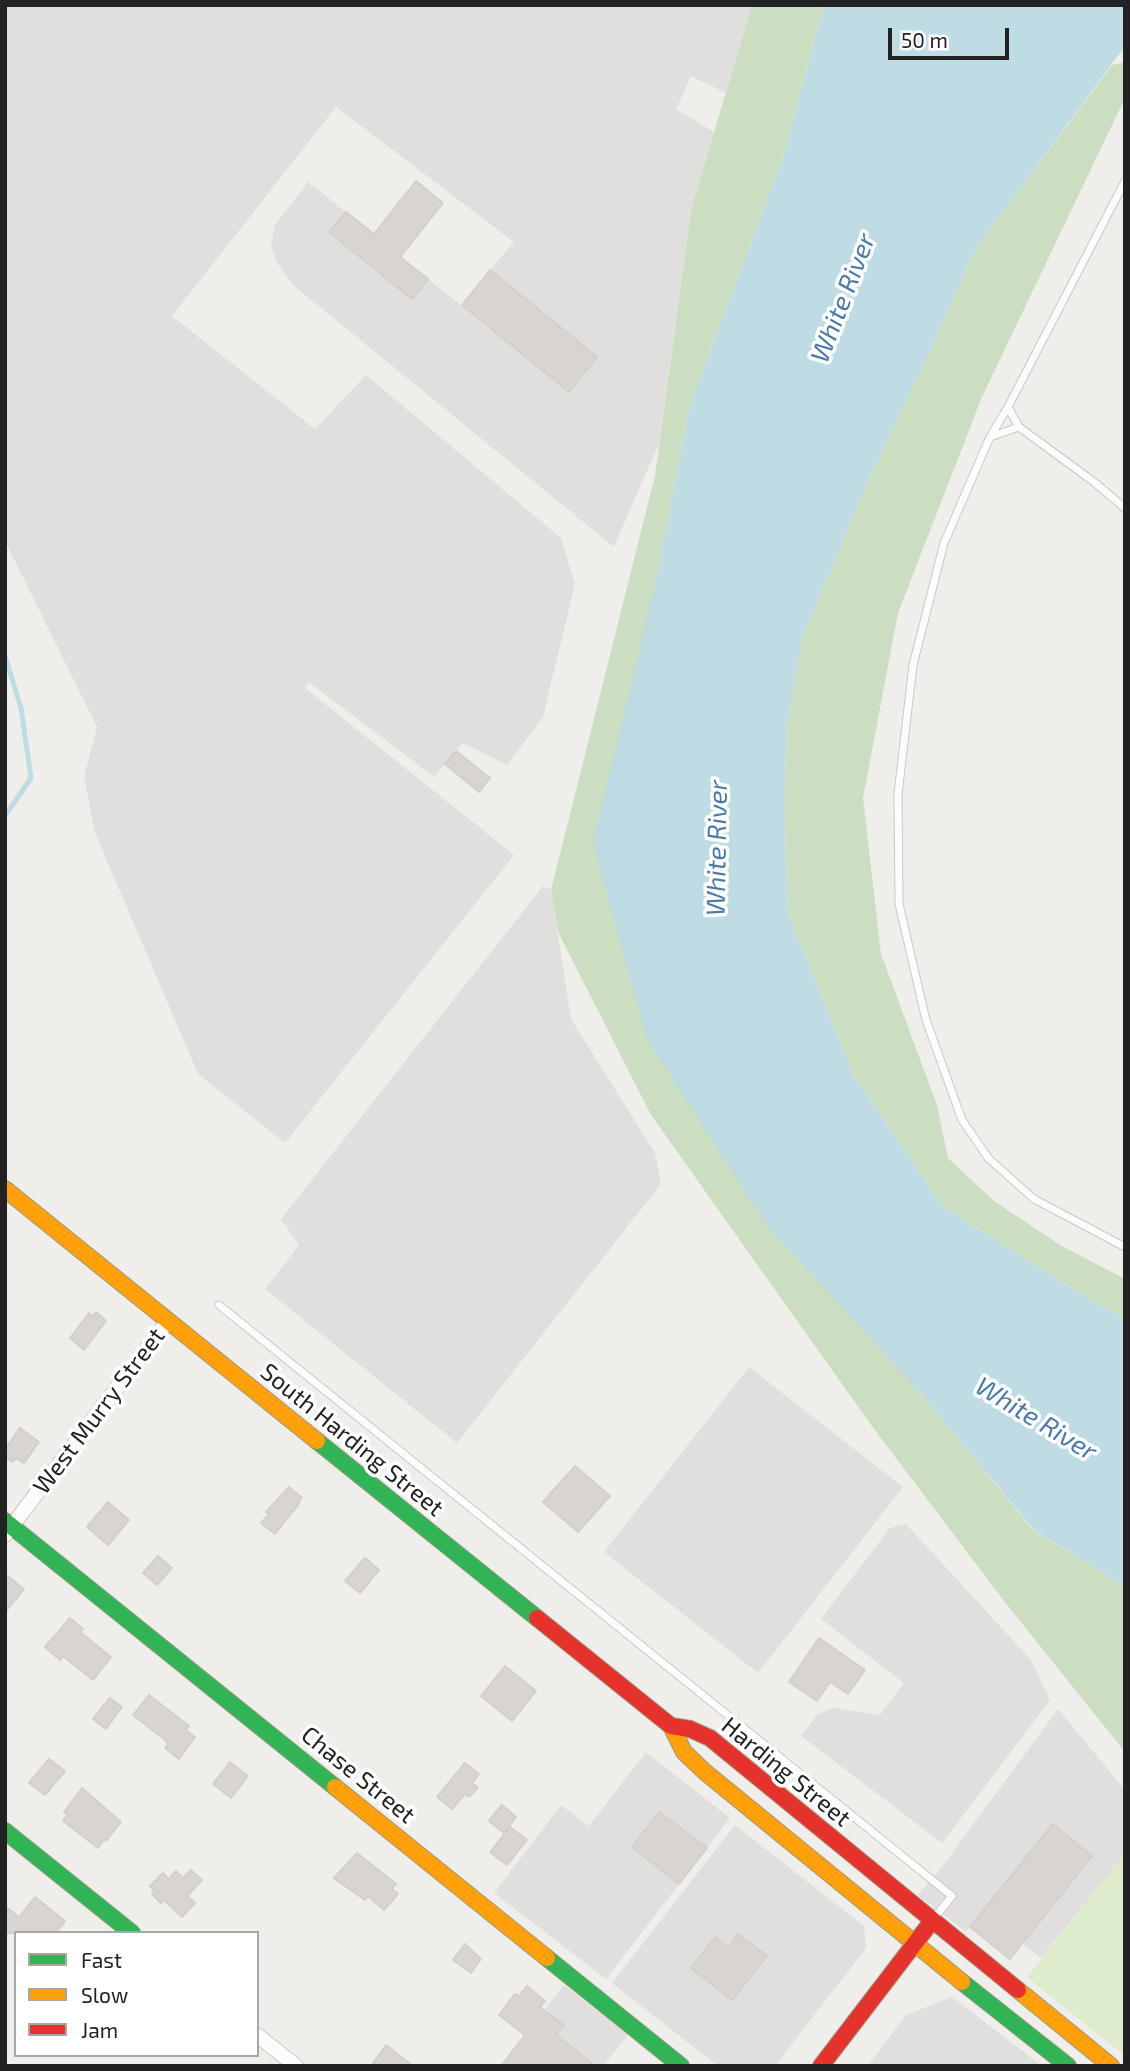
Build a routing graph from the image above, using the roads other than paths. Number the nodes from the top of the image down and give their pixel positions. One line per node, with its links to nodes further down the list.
1 (1125, 181): 2 (lane)
2 (1008, 407): 3 (lane); 4 (lane)
3 (1019, 427): 4 (lane); 5 (lane)
4 (990, 437): 7 (lane)
5 (1125, 508)
6 (5, 1189): 9 (main road, South Harding Street)
7 (1125, 1247)
8 (219, 1305): 13 (lane)
9 (168, 1321): 10 (street, West Murry Street); 11 (main road, South Harding Street)
10 (8, 1528): 18 (main road, Chase Street)
11 (671, 1726): 13 (main road, Harding Street); 15 (main road, Harding Street)
12 (5, 1831): 14 (main road)
13 (932, 1921): 15 (main road); 21 (main road, Harding Street)
14 (130, 1931)
15 (915, 1944): 19 (main road); 20 (main road, Harding Street)
16 (259, 2037): 17 (street)
17 (296, 2066)
18 (681, 2066)
19 (821, 2066)
20 (1068, 2066)
21 (1111, 2066)

